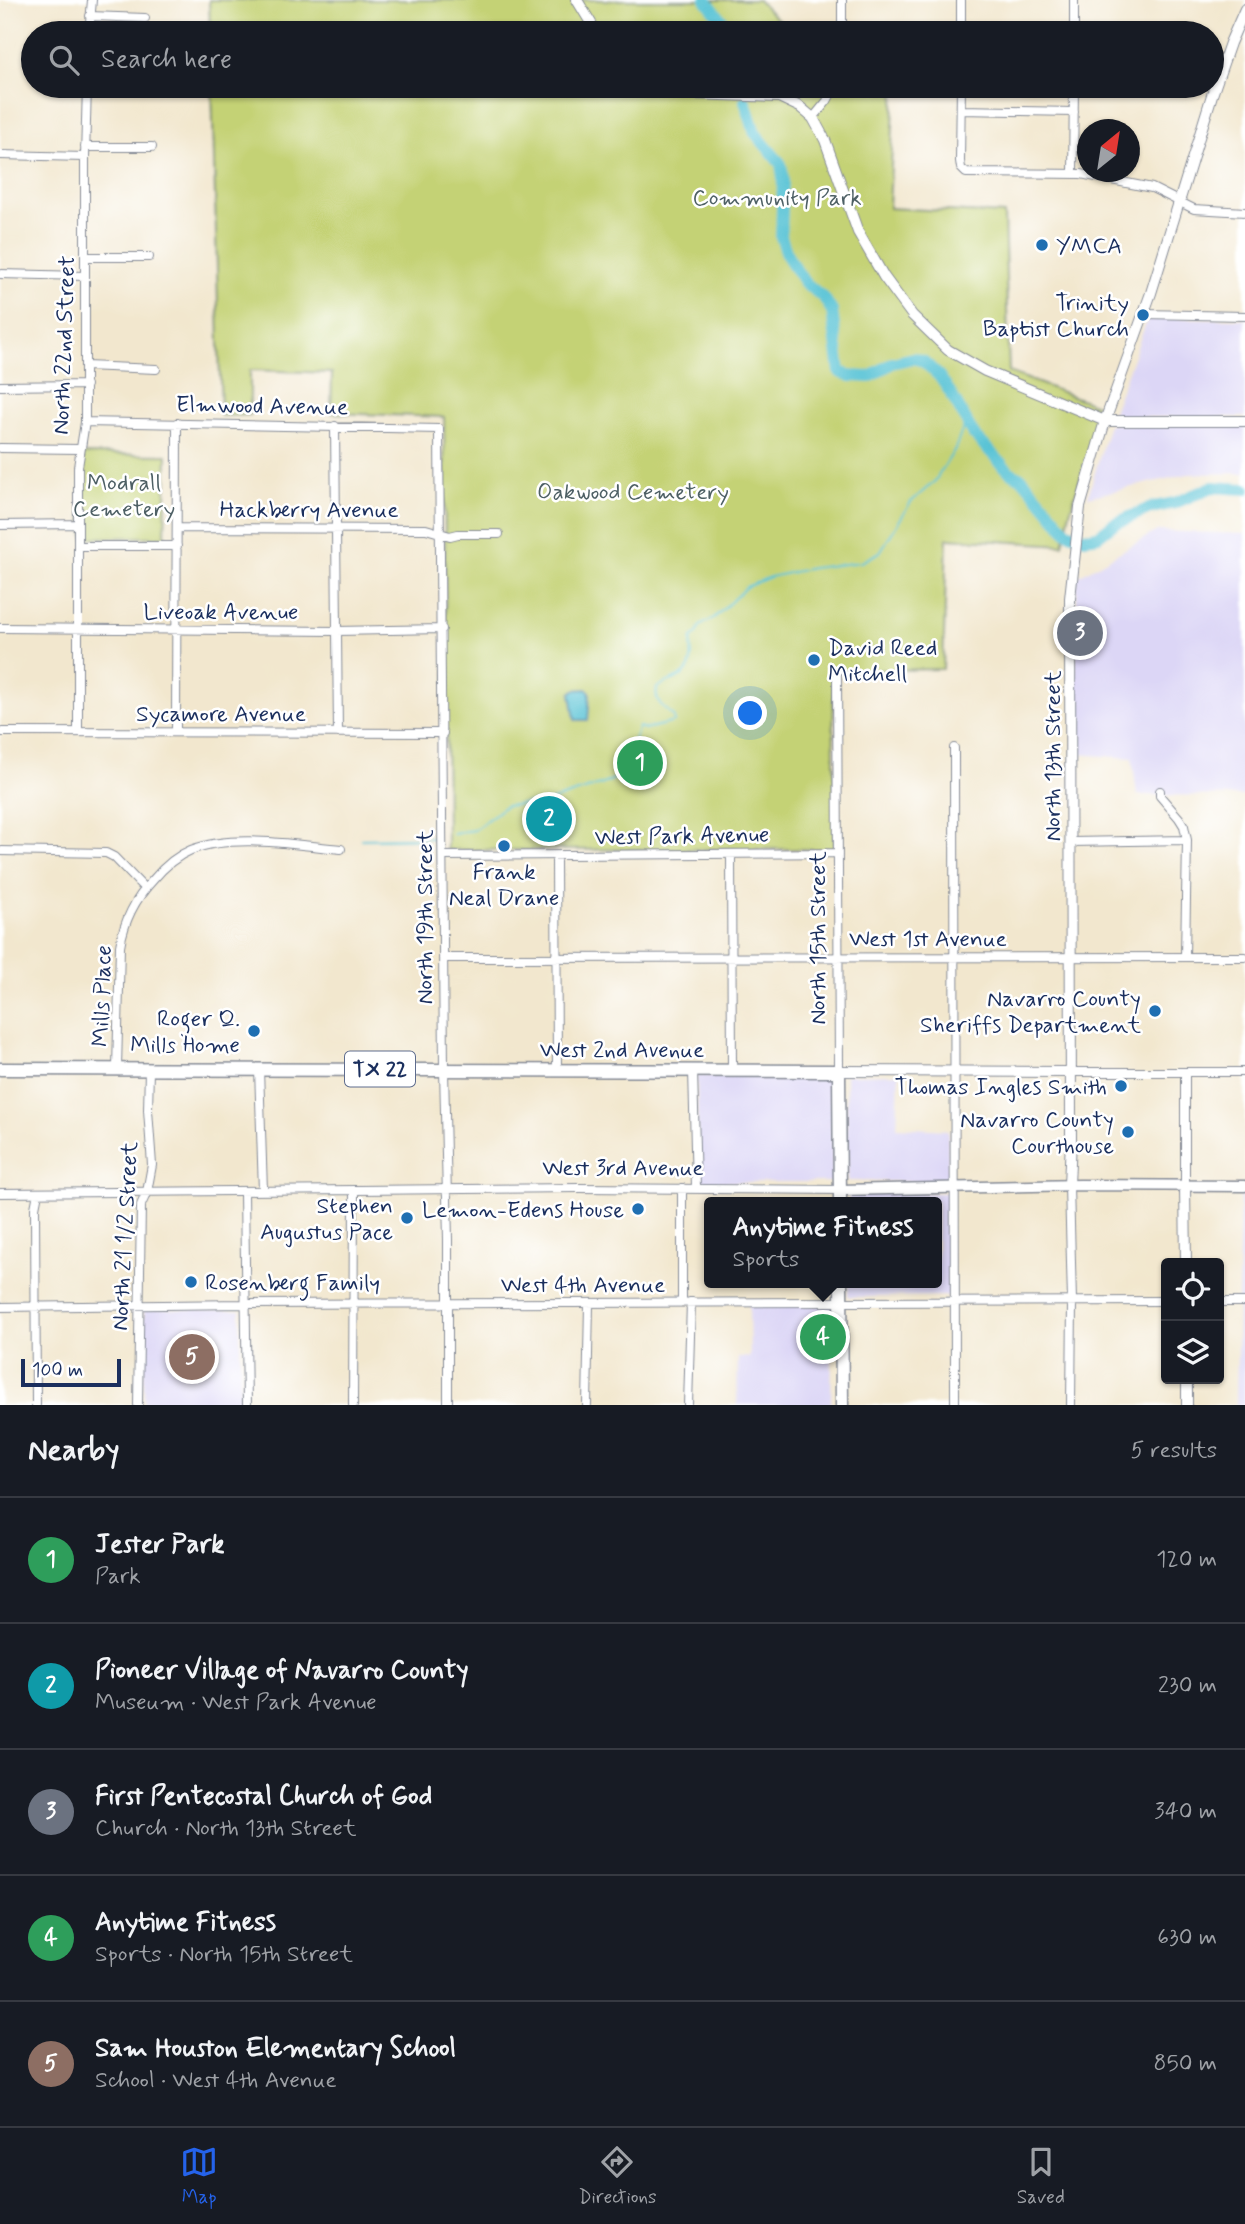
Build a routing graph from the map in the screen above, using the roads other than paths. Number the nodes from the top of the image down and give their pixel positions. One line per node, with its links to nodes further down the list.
1 (92, 0): 7 (street)
2 (577, 0): 10 (street)
3 (842, 0): 11 (street)
4 (961, 0): 12 (street)
5 (1074, 0): 13 (street)
6 (1245, 9): 14 (street, North 13th Street)
7 (90, 16): 8 (street); 9 (street)
8 (145, 18)
9 (90, 21)
10 (590, 21)
11 (842, 21)
12 (961, 21)
13 (1074, 21)
14 (1224, 60)
15 (87, 98): 25 (street, North 22nd Street)
16 (778, 98): 23 (street)
17 (829, 98): 23 (street)
18 (961, 98): 21 (street)
19 (1074, 98): 22 (street)
20 (1211, 98): 28 (street, North 13th Street)
21 (961, 110): 22 (street); 27 (street)
22 (1074, 112): 27 (street)
23 (813, 118): 40 (street)
24 (152, 146): 25 (street)
25 (85, 152): 26 (street); 30 (street, North 22nd Street)
26 (0, 155)
27 (1073, 174): 28 (street)
28 (1179, 202): 29 (street); 34 (street, North 13th Street)
29 (1245, 212)
30 (85, 257): 31 (street); 33 (street, North 22nd Street)
31 (149, 257)
32 (0, 274): 33 (street)
33 (85, 276): 36 (street, North 22nd Street)
34 (1143, 314): 35 (street); 40 (street, North 13th Street)
35 (1245, 316)
36 (85, 366): 37 (street); 39 (street, North 22nd Street)
37 (156, 369)
38 (0, 386): 39 (street)
39 (86, 386): 42 (street, North 22nd Street)
40 (1105, 421): 41 (street); 70 (street, North 13th Street)
41 (1245, 421)
42 (85, 422): 43 (street, Elmwood Avenue); 47 (street, North 22nd Street)
43 (177, 423): 44 (street, Elmwood Avenue); 50 (street)
44 (335, 426): 45 (street, Elmwood Avenue); 51 (street)
45 (439, 429): 52 (street, North 19th Street)
46 (0, 448): 47 (street)
47 (79, 449): 48 (street, North 22nd Street)
48 (78, 524): 49 (street); 54 (street, North 22nd Street)
49 (0, 525)
50 (177, 528): 51 (street, Hackberry Avenue); 55 (street)
51 (336, 530): 52 (street, Hackberry Avenue); 60 (street)
52 (440, 533): 53 (street); 58 (street, North 19th Street)
53 (499, 534)
54 (79, 546): 55 (street); 57 (street, North 22nd Street)
55 (177, 546): 59 (street)
56 (0, 628): 57 (street, Liveoak Avenue)
57 (78, 629): 59 (street, Liveoak Avenue); 63 (street, North 22nd Street)
58 (442, 629): 60 (street, Liveoak Avenue); 66 (street, North 19th Street)
59 (176, 631): 60 (street, Liveoak Avenue); 64 (street)
60 (337, 631): 65 (street)
61 (837, 673): 73 (street, North 15th Street)
62 (0, 732): 63 (street, Sycamore Avenue)
63 (78, 732): 64 (street, Sycamore Avenue)
64 (176, 732): 65 (street, Sycamore Avenue)
65 (338, 733): 66 (street, Sycamore Avenue)
66 (443, 733): 75 (street, North 19th Street)
67 (954, 748): 84 (street)
68 (1160, 791): 69 (street)
69 (1187, 840): 70 (street); 78 (street)
70 (1071, 842): 85 (street, North 13th Street)
71 (341, 849): 77 (street, Mills Place)
72 (0, 851): 77 (street)
73 (838, 853): 74 (street, West Park Avenue); 83 (street, North 15th Street)
74 (731, 854): 76 (street, West Park Avenue); 82 (street)
75 (443, 856): 76 (street, West Park Avenue); 80 (street, North 19th Street)
76 (556, 856): 81 (street)
77 (145, 888): 87 (street, Mills Place)
78 (1185, 957): 79 (street, West 1st Avenue); 85 (street, West 1st Avenue)
79 (1245, 957)
80 (443, 958): 81 (street, West 1st Avenue); 90 (street, North 19th Street)
81 (557, 958): 82 (street, West 1st Avenue); 91 (street)
82 (732, 958): 83 (street, West 1st Avenue); 93 (street)
83 (838, 958): 84 (street, West 1st Avenue); 94 (street, North 15th Street)
84 (954, 958): 85 (street, West 1st Avenue); 95 (street)
85 (1070, 958): 96 (street, North 13th Street)
86 (0, 1069): 87 (main road, West 2nd Avenue / TX 22)
87 (117, 1069): 89 (main road, West 2nd Avenue / TX 22)
88 (259, 1069): 89 (main road, West 2nd Avenue / TX 22); 90 (main road, West 2nd Avenue / TX 22); 109 (street)
89 (149, 1070): 107 (street, North 21 1/2 Street)
90 (444, 1070): 91 (main road, West 2nd Avenue / TX 22); 105 (street, North 19th Street)
91 (557, 1070): 92 (main road, West 2nd Avenue / TX 22)
92 (693, 1070): 93 (main road, West 2nd Avenue / TX 22); 104 (street)
93 (732, 1070): 94 (main road, West 2nd Avenue / TX 22)
94 (839, 1070): 95 (street, West 2nd Avenue); 112 (main road, North 15th Street)
95 (955, 1072): 96 (street, West 2nd Avenue); 102 (street)
96 (1071, 1072): 97 (street, West 2nd Avenue); 99 (street, North 13th Street)
97 (1185, 1072): 98 (street, West 2nd Avenue); 100 (street)
98 (1245, 1072)
99 (1069, 1185): 100 (main road, West 3rd Avenue); 102 (main road, West 3rd Avenue); 117 (street, North 13th Street)
100 (1185, 1186): 101 (main road, West 3rd Avenue); 113 (street)
101 (1245, 1186)
102 (955, 1187): 112 (main road, West 3rd Avenue); 116 (street)
103 (682, 1188): 104 (street, West 3rd Avenue); 105 (street, West 3rd Avenue); 121 (street)
104 (696, 1188): 112 (street, West 3rd Avenue)
105 (447, 1189): 106 (street, West 3rd Avenue); 126 (street, North 19th Street)
106 (354, 1191): 109 (street, West 3rd Avenue); 123 (street)
107 (147, 1192): 108 (street, West 3rd Avenue); 111 (street, West 3rd Avenue); 125 (street, North 21 1/2 Street)
108 (244, 1192): 109 (street, West 3rd Avenue); 122 (street)
109 (263, 1192)
110 (0, 1193): 111 (street, West 3rd Avenue)
111 (38, 1193): 128 (street)
112 (840, 1196)
113 (1186, 1258)
114 (841, 1288): 115 (main road)
115 (841, 1301): 116 (street, West 4th Avenue); 121 (street, West 4th Avenue); 137 (main road)
116 (955, 1301): 117 (street, West 4th Avenue); 138 (street)
117 (1072, 1301): 118 (street, West 4th Avenue); 139 (street, North 13th Street)
118 (1161, 1301)
119 (1224, 1302): 120 (street)
120 (1245, 1302)
121 (687, 1303): 124 (street, West 4th Avenue); 136 (street)
122 (246, 1304): 123 (street, West 4th Avenue); 125 (street, West 4th Avenue); 132 (street)
123 (354, 1304): 126 (street, West 4th Avenue); 133 (street)
124 (589, 1304): 126 (street, West 4th Avenue); 135 (street)
125 (138, 1305): 128 (street, West 4th Avenue); 131 (street, North 21 1/2 Street)
126 (448, 1305): 134 (street, North 19th Street)
127 (0, 1307): 128 (street, West 4th Avenue)
128 (36, 1307): 130 (street)
129 (1187, 1384): 140 (street)
130 (36, 1405)
131 (138, 1405)
132 (247, 1405)
133 (353, 1405)
134 (448, 1405)
135 (587, 1405)
136 (688, 1405)
137 (842, 1405)
138 (955, 1405)
139 (1071, 1405)
140 (1187, 1405)

